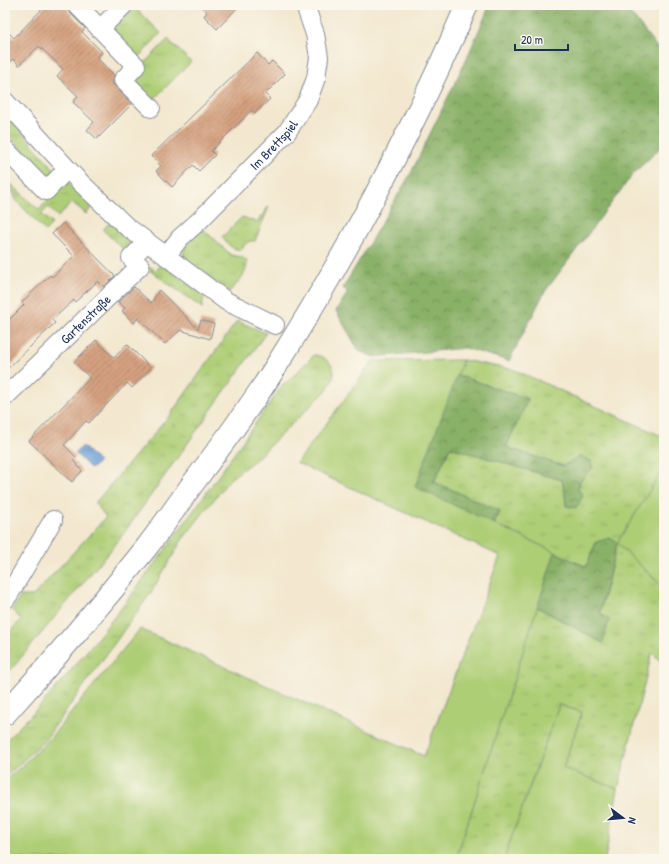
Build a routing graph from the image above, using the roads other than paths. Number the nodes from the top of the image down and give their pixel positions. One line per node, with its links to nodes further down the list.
1 (77, 5): 5 (street)
2 (124, 5): 5 (street)
3 (305, 5): 11 (street, Im Brettspiel)
4 (467, 5): 16 (main road)
5 (100, 29): 7 (street)
6 (7, 107): 9 (street)
7 (151, 108)
8 (5, 149): 9 (street)
9 (67, 168): 10 (street)
10 (147, 242): 11 (street); 13 (street, Gartenstraße)
11 (166, 256): 12 (street)
12 (275, 325)
13 (5, 397)
14 (53, 520): 15 (street)
15 (5, 600)
16 (5, 714)

